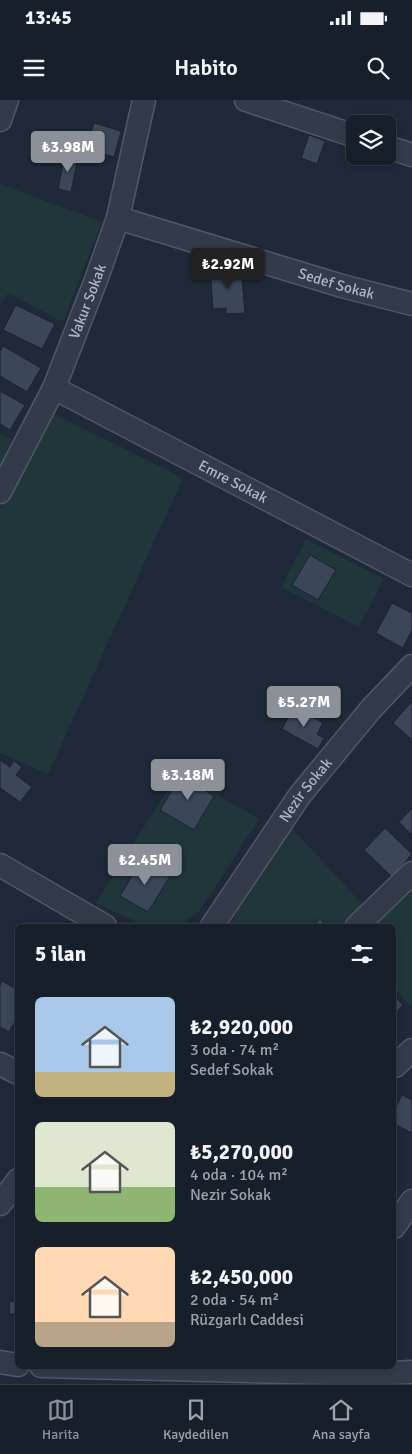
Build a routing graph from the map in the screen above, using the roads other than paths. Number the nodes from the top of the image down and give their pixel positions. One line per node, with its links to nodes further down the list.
1 (6, 100): 4 (street)
2 (144, 100): 8 (street, Vakur Sokak)
3 (246, 100): 5 (street)
4 (0, 120)
5 (346, 133)
6 (396, 150): 7 (street)
7 (412, 155)
8 (118, 218): 9 (street, Sedef Sokak); 10 (street, Vakur Sokak)
9 (412, 304)
10 (54, 388): 11 (street, Vakur Sokak); 12 (street, Emre Sokak)
11 (0, 492)
12 (412, 575)
13 (412, 666): 17 (street, Nezir Sokak)
14 (0, 865): 16 (street)
15 (412, 873): 18 (street)
16 (103, 924)
17 (213, 924)
18 (359, 924)
19 (412, 1050): 21 (street)
20 (0, 1064): 22 (street)
21 (400, 1068)
22 (15, 1072)
23 (15, 1184): 25 (street)
24 (412, 1201): 27 (street)
25 (0, 1205): 26 (street)
26 (15, 1209)
27 (396, 1224)
28 (0, 1362): 29 (street)
29 (15, 1364)
30 (150, 1369): 32 (street)
31 (412, 1372): 32 (street)
32 (369, 1375)

